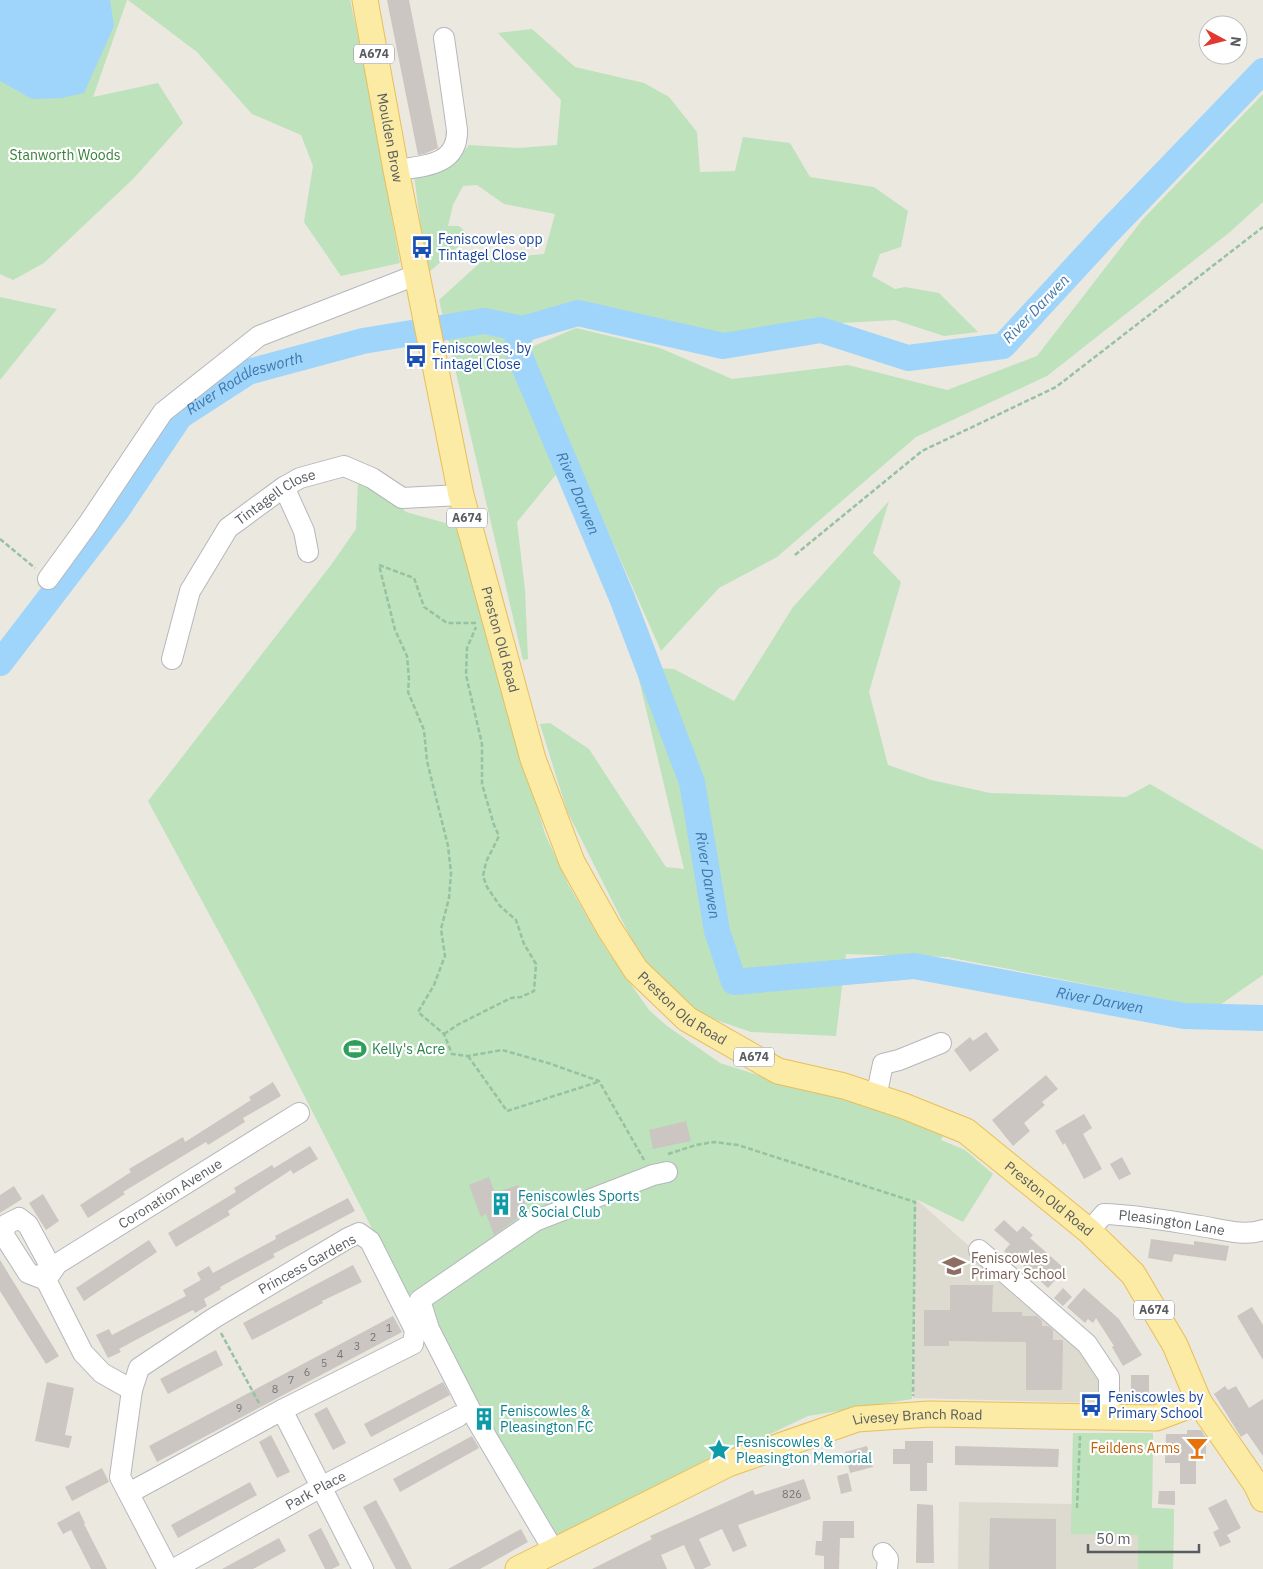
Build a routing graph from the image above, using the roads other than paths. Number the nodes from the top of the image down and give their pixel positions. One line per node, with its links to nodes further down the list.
1 (366, 1): 3 (main road, Moulden Brow / A674)
2 (444, 38): 3 (street)
3 (396, 170): 4 (main road, Moulden Brow / A674)
4 (416, 275): 6 (main road, Preston Old Road / A674); 8 (street)
5 (284, 487): 6 (street, Tintagell Close); 7 (street); 9 (street, Tintagell Close)
6 (461, 495): 11 (main road, Preston Old Road / A674)
7 (308, 552)
8 (48, 578)
9 (172, 659)
10 (941, 1042): 11 (street)
11 (876, 1097): 15 (main road, Preston Old Road / A674)
12 (299, 1114): 17 (street, Coronation Avenue)
13 (667, 1163): 25 (street)
14 (1263, 1230): 15 (street, Pleasington Lane)
15 (1089, 1231): 18 (main road, Preston Old Road / A674)
16 (979, 1250): 21 (street)
17 (132, 1390): 19 (street, Princess Gardens); 23 (street, Princess Gardens)
18 (1199, 1402): 21 (main road, Livesey Branch Road); 24 (main road, Preston Old Road / A674)
19 (274, 1414): 22 (street); 23 (street, Princess Gardens)
20 (459, 1416): 22 (street, Park Place)
21 (1109, 1417): 25 (main road, Livesey Branch Road)
22 (321, 1487): 27 (street, Park Place); 28 (street)
23 (129, 1493): 26 (street, Princess Gardens)
24 (1263, 1499)
25 (554, 1551): 29 (main road, Livesey Branch Road)
26 (168, 1569)
27 (174, 1569)
28 (363, 1569)
29 (518, 1569)

